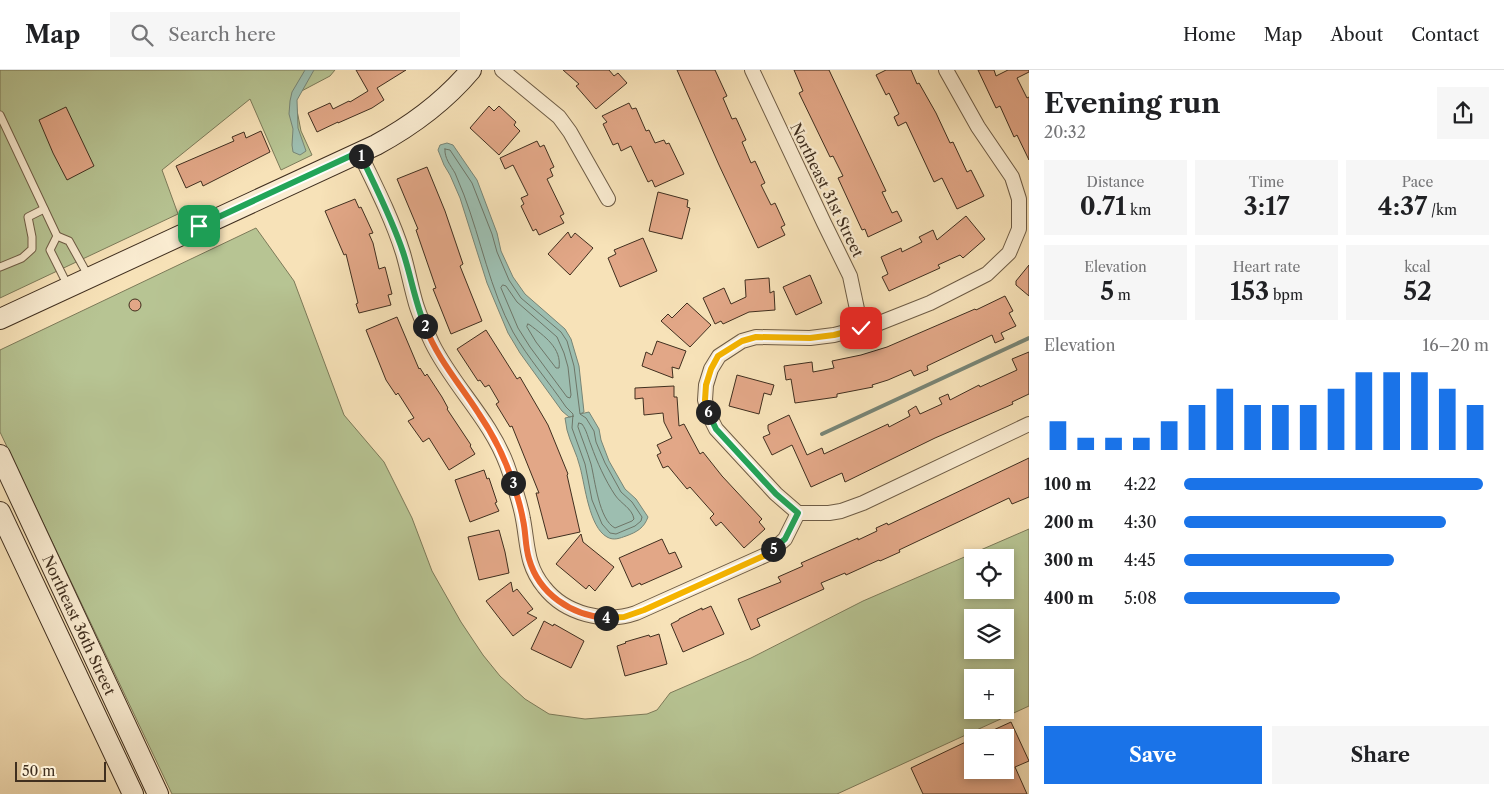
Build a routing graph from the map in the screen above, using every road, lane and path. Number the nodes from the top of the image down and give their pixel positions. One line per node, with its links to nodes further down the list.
1 (471, 70): 6 (main road)
2 (502, 70): 7 (street)
3 (752, 70): 14 (street, Northeast 31st Street)
4 (946, 70): 14 (street)
5 (0, 115): 8 (lane)
6 (359, 152): 11 (main road); 18 (street)
7 (608, 199)
8 (44, 208): 9 (lane); 10 (lane)
9 (57, 236): 11 (lane); 12 (lane)
10 (0, 267)
11 (90, 277): 12 (main road)
12 (68, 287): 13 (main road)
13 (0, 319)
14 (861, 328): 18 (street)
15 (1029, 424): 18 (street)
16 (0, 456): 20 (main road, Northeast 36th Street)
17 (0, 512): 19 (main road, Northeast 36th Street)
18 (798, 513)
19 (133, 794)
20 (158, 794)

